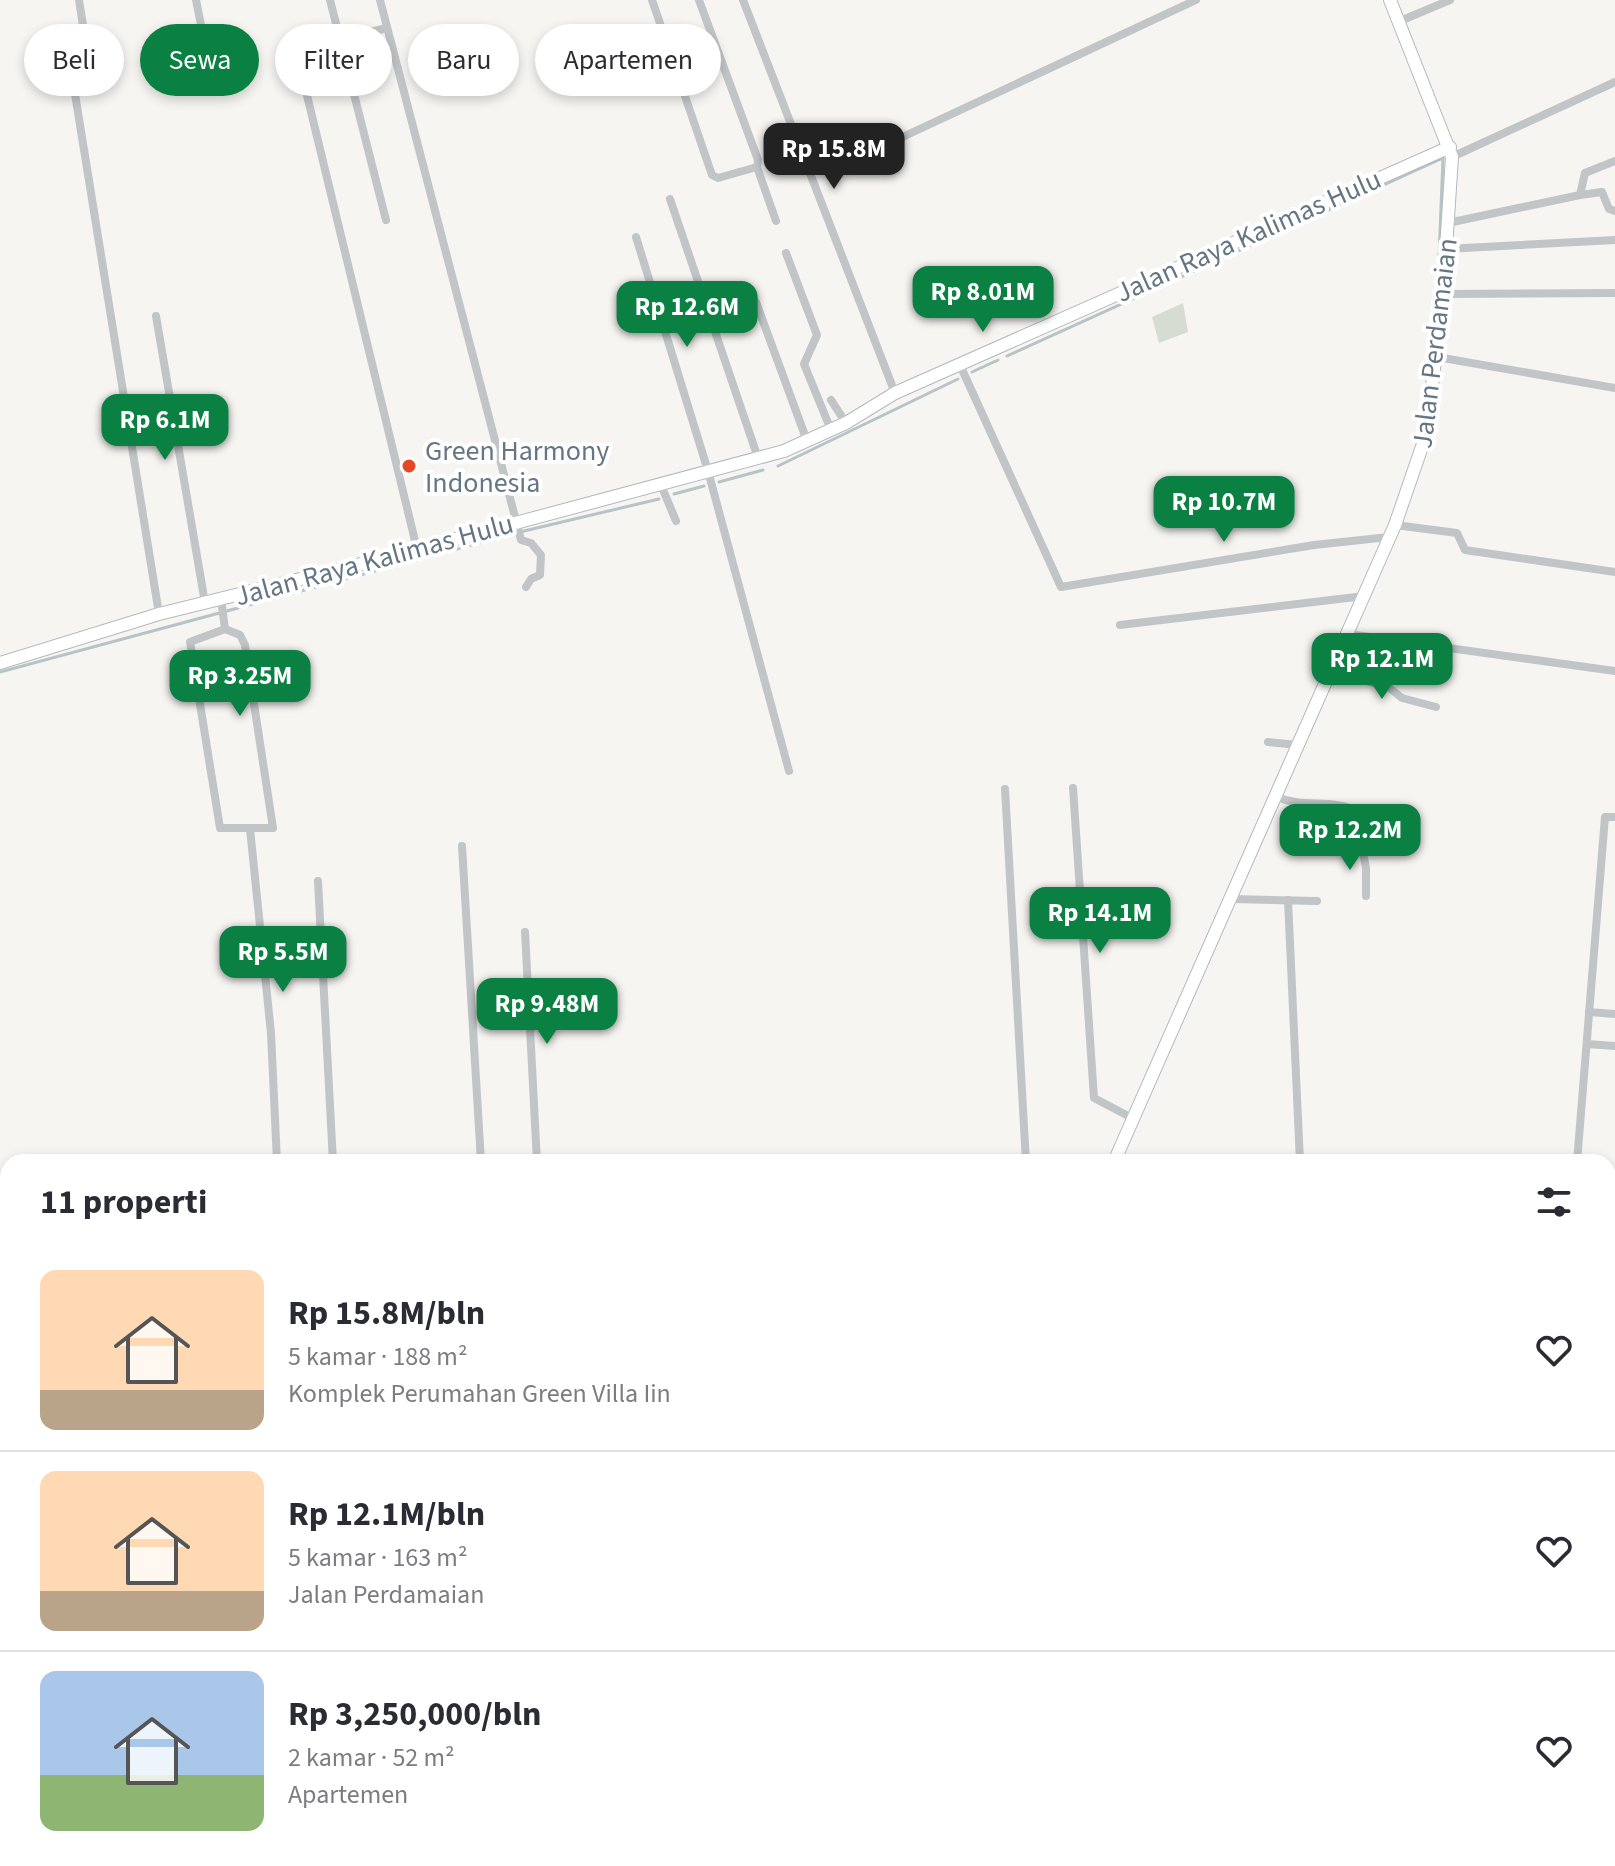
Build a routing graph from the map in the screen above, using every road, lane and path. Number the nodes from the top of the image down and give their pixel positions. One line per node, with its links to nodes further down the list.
1 (79, 0): 57 (street)
2 (196, 0): 12 (street)
3 (330, 0): 13 (street)
4 (380, 0): 14 (street)
5 (652, 0): 21 (street)
6 (699, 0): 21 (street)
7 (743, 0): 40 (street)
8 (1196, 0): 22 (street)
9 (1390, 0): 11 (street, Jalan Perdamaian)
10 (1450, 0): 11 (street)
11 (1400, 21): 19 (street, Jalan Perdamaian)
12 (201, 24)
13 (336, 24)
14 (386, 24)
15 (392, 47): 49 (street)
16 (1615, 82): 19 (street)
17 (307, 96): 51 (street)
18 (354, 96): 26 (street)
19 (1451, 152): 28 (street, Jalan Perdamaian); 38 (street, Jalan Raya Kalimas Hulu)
20 (1615, 161): 23 (street)
21 (757, 167): 27 (street)
22 (836, 168)
23 (1580, 195): 25 (street); 28 (street)
24 (670, 199): 45 (street)
25 (1615, 211)
26 (386, 220)
27 (776, 221)
28 (1448, 223): 31 (street, Jalan Perdamaian)
29 (636, 237): 46 (street)
30 (1615, 240): 31 (street)
31 (1446, 249): 34 (street, Jalan Perdamaian)
32 (786, 253): 43 (street)
33 (1615, 293): 34 (street)
34 (1443, 294): 37 (street, Jalan Perdamaian)
35 (756, 302): 44 (street)
36 (156, 316): 55 (street)
37 (1437, 357): 39 (street); 50 (street, Jalan Perdamaian)
38 (960, 365): 40 (street, Jalan Raya Kalimas Hulu); 50 (street)
39 (1615, 388)
40 (895, 393): 42 (street, Jalan Raya Kalimas Hulu)
41 (831, 400): 42 (street)
42 (846, 423): 43 (street, Jalan Raya Kalimas Hulu)
43 (831, 430): 44 (street, Jalan Raya Kalimas Hulu)
44 (807, 441): 45 (street, Jalan Raya Kalimas Hulu)
45 (758, 458): 46 (street, Jalan Raya Kalimas Hulu)
46 (708, 471): 47 (street, Jalan Raya Kalimas Hulu); 67 (street)
47 (661, 485): 48 (street); 49 (street, Jalan Raya Kalimas Hulu)
48 (676, 521)
49 (519, 529): 51 (street, Jalan Raya Kalimas Hulu); 53 (street)
50 (1392, 531): 52 (street); 54 (street, Jalan Perdamaian)
51 (417, 549): 56 (street, Jalan Raya Kalimas Hulu)
52 (1615, 572)
53 (526, 587)
54 (1364, 596): 58 (street); 60 (street, Jalan Perdamaian)
55 (205, 603): 56 (street, Jalan Raya Kalimas Hulu); 57 (street, Jalan Raya Kalimas Hulu)
56 (222, 607): 59 (street)
57 (159, 614): 61 (street, Jalan Raya Kalimas Hulu)
58 (1120, 625)
59 (225, 629): 72 (street); 72 (street)
60 (1348, 634): 62 (street); 63 (street, Jalan Perdamaian)
61 (0, 663)
62 (1615, 671)
63 (1331, 672): 64 (street); 66 (street, Jalan Perdamaian)
64 (1436, 707)
65 (1268, 742): 66 (street)
66 (1298, 745): 70 (street, Jalan Perdamaian)
67 (789, 771)
68 (1073, 788): 84 (street)
69 (1005, 789): 89 (street)
70 (1276, 797): 75 (street); 76 (street, Jalan Perdamaian)
71 (1615, 817): 80 (street)
72 (250, 829): 85 (street)
73 (462, 846): 87 (street)
74 (318, 881): 86 (street)
75 (1366, 896)
76 (1232, 899): 77 (street); 84 (street, Jalan Perdamaian)
77 (1288, 900): 78 (street); 91 (street)
78 (1317, 901)
79 (525, 932): 88 (street)
80 (1589, 1012): 81 (street); 82 (street)
81 (1615, 1014)
82 (1587, 1044): 83 (street); 92 (street)
83 (1615, 1046)
84 (1134, 1119): 90 (street, Jalan Perdamaian)
85 (277, 1154)
86 (333, 1154)
87 (481, 1154)
88 (537, 1154)
89 (1026, 1154)
90 (1118, 1154)
91 (1300, 1154)
92 (1578, 1154)

